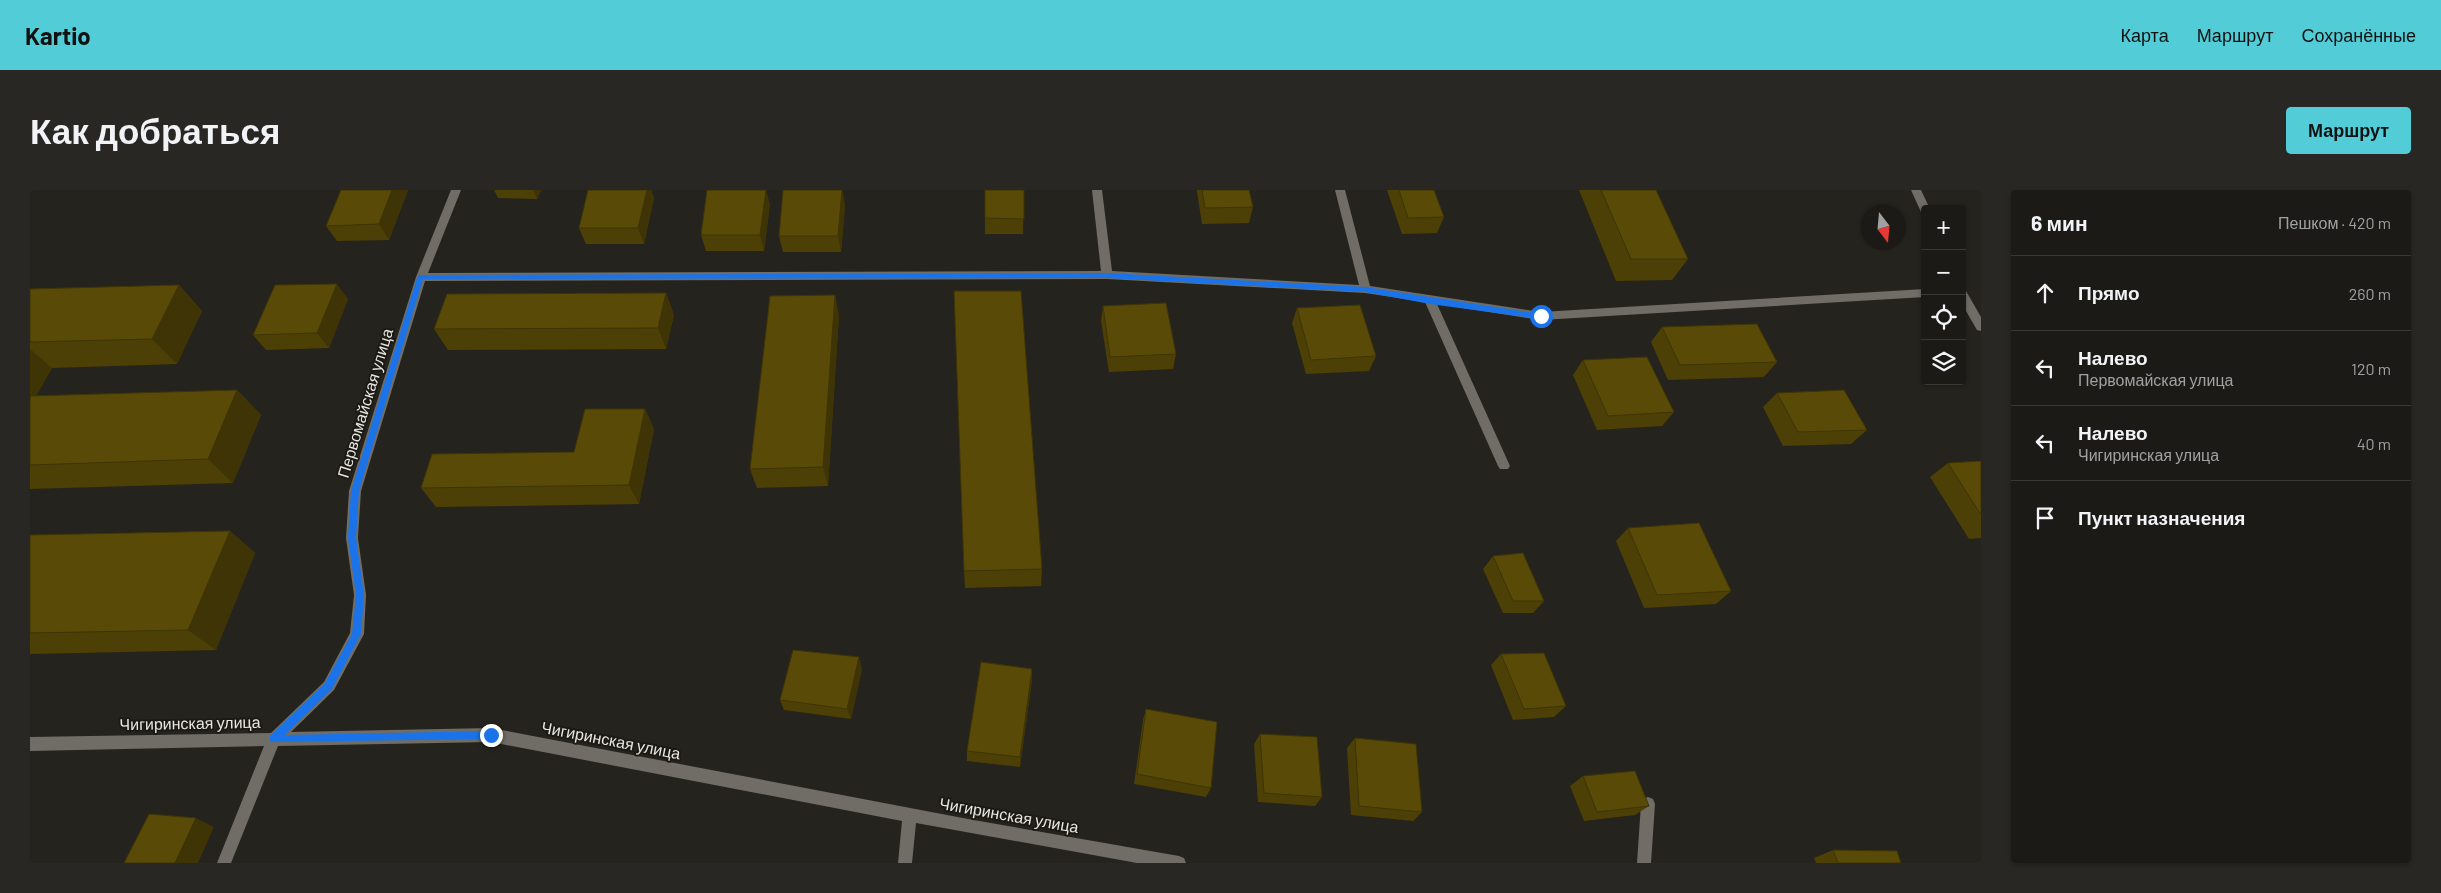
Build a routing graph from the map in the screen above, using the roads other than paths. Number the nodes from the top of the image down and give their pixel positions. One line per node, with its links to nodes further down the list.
1 (456, 190): 7 (street, Первомайская улица)
2 (1097, 190): 6 (street)
3 (1340, 190): 8 (street)
4 (1916, 190): 5 (street)
5 (1923, 205)
6 (1107, 276): 7 (street); 8 (street)
7 (421, 277): 14 (street, Первомайская улица)
8 (1365, 289): 11 (street)
9 (1921, 293): 11 (street)
10 (1963, 295): 12 (street)
11 (1430, 301): 13 (street)
12 (1981, 327)
13 (1504, 466)
14 (274, 739): 15 (street, Чигиринская улица); 17 (street, Чигиринская улица); 18 (street, Первомайская улица)
15 (30, 744)
16 (1648, 804): 21 (street)
17 (910, 814): 19 (street); 20 (street, Чигиринская улица)
18 (224, 863)
19 (905, 863)
20 (1179, 863)
21 (1644, 863)

